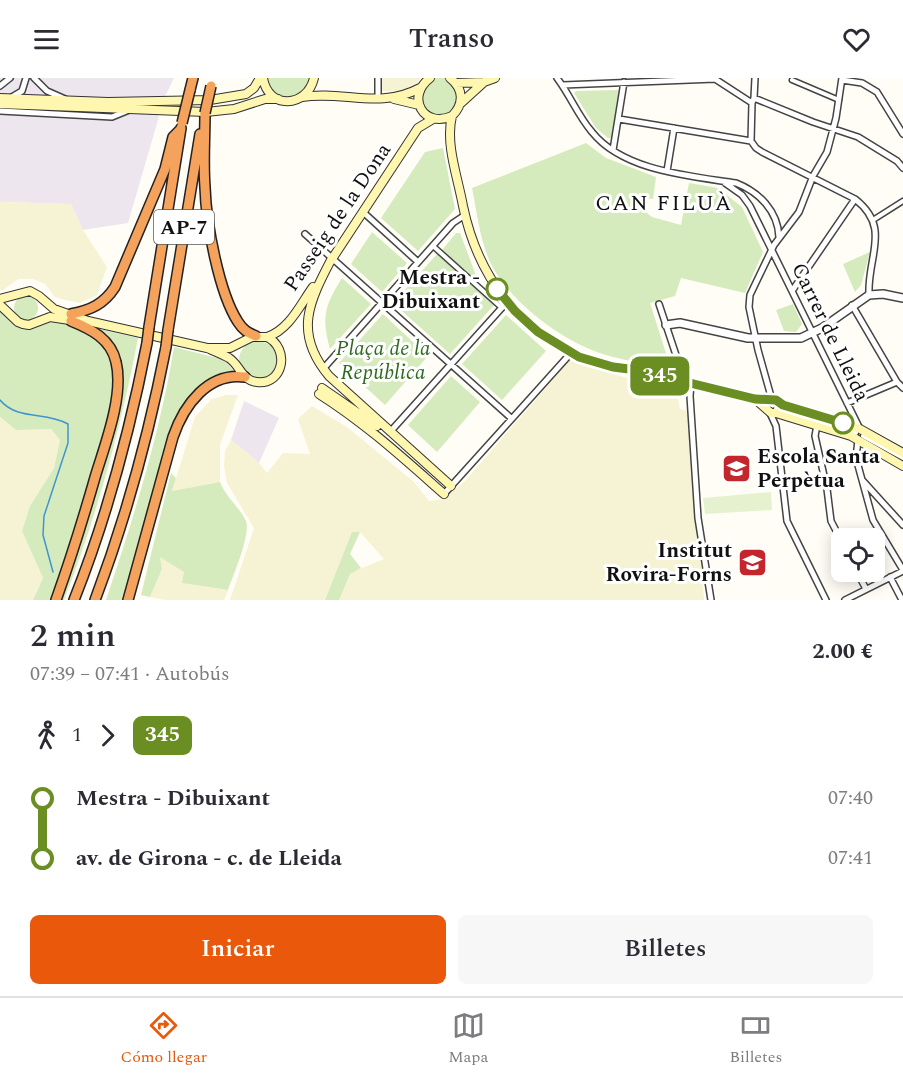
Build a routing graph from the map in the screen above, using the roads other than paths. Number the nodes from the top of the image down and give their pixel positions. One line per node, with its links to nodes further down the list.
1 (10, 78): 20 (street)
2 (26, 78): 26 (street)
3 (34, 78): 31 (street)
4 (193, 78): 41 (highway, AP-7, bridge)
5 (261, 78): 27 (main road); 31 (main road)
6 (314, 78): 22 (main road); 24 (main road)
7 (378, 78): 28 (street)
8 (430, 78): 21 (main road)
9 (495, 78): 17 (main road)
10 (557, 78): 19 (street)
11 (715, 78): 18 (street); 29 (street)
12 (755, 78): 29 (street)
13 (842, 79): 30 (street); 45 (street)
14 (792, 80): 30 (street)
15 (453, 81): 17 (main road); 32 (main road)
16 (212, 82): 40 (highway, AP-7, bridge)
17 (484, 82): 32 (main road)
18 (624, 82): 19 (street); 39 (street)
19 (562, 85): 48 (street)
20 (0, 86)
21 (420, 88): 25 (main road); 34 (main road, Passeig de la Dona)
22 (302, 97): 24 (main road); 27 (main road)
23 (0, 98): 26 (main road)
24 (334, 98): 28 (main road)
25 (392, 98): 28 (main road); 34 (main road)
26 (10, 99): 31 (main road)
27 (278, 99): 35 (main road)
28 (378, 99)
29 (753, 100): 44 (street); 47 (street)
30 (840, 100): 44 (street)
31 (69, 101)
32 (461, 103): 37 (main road)
33 (0, 104): 35 (main road)
34 (420, 108): 38 (main road); 42 (main road, Passeig de la Dona)
35 (129, 110): 36 (street)
36 (0, 111)
37 (452, 116): 38 (main road); 46 (main road)
38 (435, 119): 42 (main road, Passeig de la Dona); 46 (main road)
39 (619, 119): 43 (street); 48 (street)
40 (204, 120): 81 (highway); 118 (highway, AP-7, bridge)
41 (181, 126): 75 (highway); 117 (highway, AP-7, bridge)
42 (418, 128): 55 (main road, Passeig de la Dona)
43 (674, 128): 47 (street); 50 (street)
44 (834, 129): 49 (street); 51 (street)
45 (903, 134)
46 (450, 139): 56 (main road)
47 (751, 141): 51 (street)
48 (613, 150): 50 (street)
49 (903, 168)
50 (667, 171): 52 (street)
51 (813, 176): 53 (street); 59 (street)
52 (720, 180): 59 (street); 61 (street, Carrer de Lleida)
53 (855, 199): 57 (street); 64 (street)
54 (903, 201): 57 (street)
55 (363, 212): 62 (main road, Passeig de la Dona); 63 (street)
56 (465, 215): 60 (street); 73 (main road)
57 (873, 220): 66 (street)
58 (305, 234): 62 (street)
59 (779, 237): 61 (street)
60 (433, 246): 63 (street); 73 (street)
61 (772, 249): 64 (street, Carrer de Lleida); 83 (street)
62 (332, 258): 70 (street); 79 (main road, Passeig de la Dona); 90 (main road)
63 (418, 262): 70 (street)
64 (792, 291): 80 (street, Carrer de Lleida)
65 (18, 293): 68 (main road); 69 (main road); 76 (main road)
66 (869, 295): 67 (street); 74 (street)
67 (903, 298)
68 (0, 299)
69 (42, 300): 75 (main road); 77 (main road)
70 (382, 303): 89 (street); 90 (street)
71 (659, 304): 78 (street)
72 (0, 305): 76 (main road)
73 (505, 305): 87 (main road); 89 (street)
74 (852, 305): 80 (street); 92 (street)
75 (71, 317): 77 (main road); 85 (main road); 116 (highway)
76 (13, 318): 77 (main road)
77 (38, 320)
78 (666, 325): 83 (street); 93 (street)
79 (286, 326): 82 (main road, Passeig de la Dona); 86 (main road, Passeig de la Dona)
80 (813, 333): 83 (street); 95 (street, Carrer de Lleida)
81 (256, 336): 82 (main road); 84 (main road)
82 (267, 337): 86 (main road)
83 (757, 339): 96 (street)
84 (242, 343): 85 (main road); 88 (main road)
85 (207, 348): 88 (main road)
86 (281, 351): 91 (main road)
87 (571, 353): 93 (main road); 97 (street)
88 (236, 365): 91 (main road)
89 (451, 365): 97 (street); 100 (street)
90 (323, 369): 100 (main road)
91 (245, 377): 119 (highway)
92 (897, 382): 94 (street); 95 (street)
93 (688, 383): 96 (main road); 120 (street)
94 (903, 388)
95 (848, 403): 101 (street, Carrer de Lleida)
96 (776, 408): 98 (street); 98 (street); 99 (main road); 101 (main road)
97 (511, 418): 106 (street)
98 (777, 425): 121 (street)
99 (817, 425): 101 (main road); 111 (street)
100 (390, 432): 106 (main road)
101 (859, 434): 102 (main road); 103 (street); 104 (main road); 105 (street)
102 (903, 453)
103 (903, 458)
104 (903, 466)
105 (861, 480): 108 (street); 109 (street)
106 (448, 483): 107 (street); 107 (main road)
107 (444, 494)
108 (866, 498): 109 (street); 112 (street)
109 (878, 499): 110 (street)
110 (903, 525)
111 (835, 528)
112 (903, 571): 113 (street)
113 (890, 577): 115 (street); 123 (street)
114 (862, 582): 115 (street)
115 (866, 589): 122 (street)
116 (56, 600)
117 (74, 600)
118 (97, 600)
119 (128, 600)
120 (711, 600)
121 (826, 600)
122 (844, 600)
123 (902, 600)

